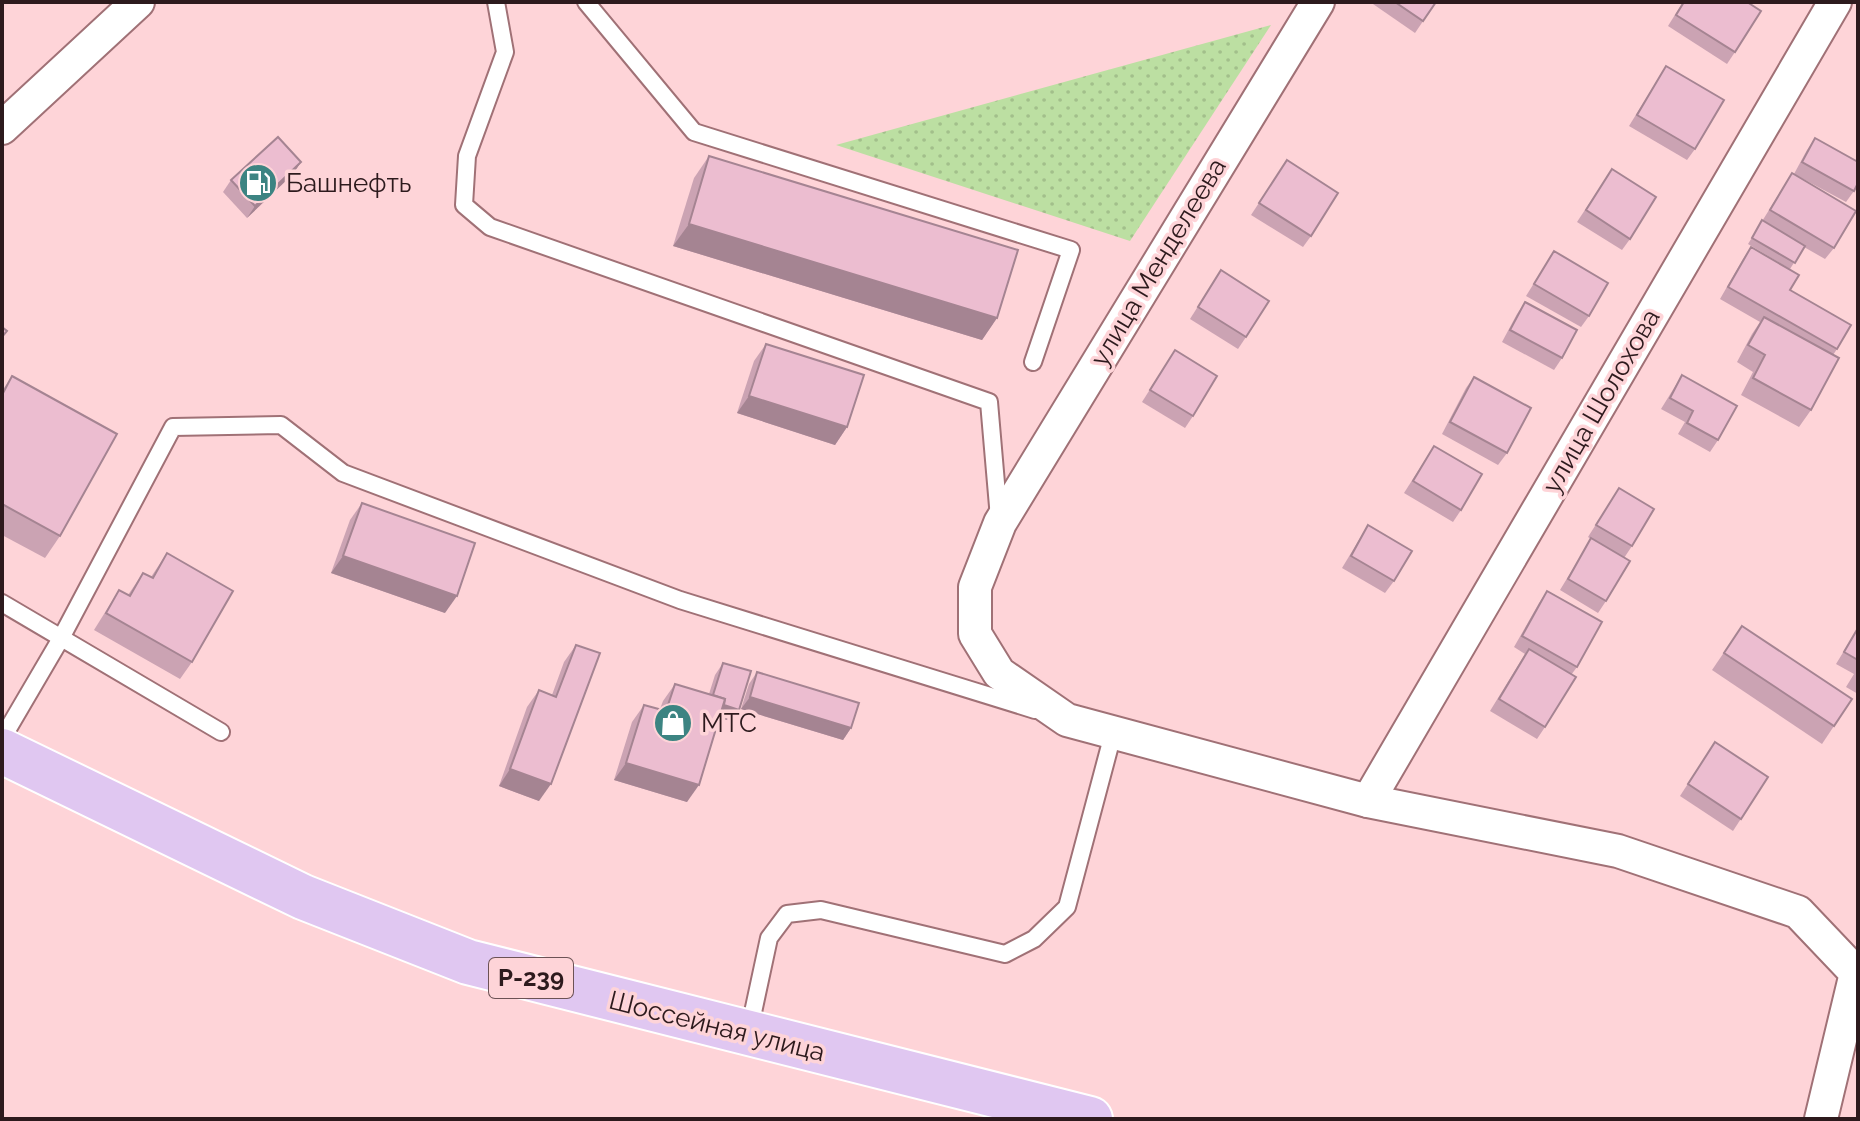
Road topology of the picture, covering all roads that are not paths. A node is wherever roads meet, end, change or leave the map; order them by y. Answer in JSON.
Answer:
{"nodes":[{"id":1,"x":138,"y":2,"type":"edge"},
{"id":2,"x":496,"y":2,"type":"edge"},
{"id":3,"x":586,"y":2,"type":"edge"},
{"id":4,"x":1318,"y":2,"type":"edge"},
{"id":5,"x":1835,"y":2,"type":"edge"},
{"id":6,"x":10,"y":121,"type":"edge"},
{"id":7,"x":1033,"y":362,"type":"dead end"},
{"id":8,"x":1000,"y":523,"type":"junction"},
{"id":9,"x":2,"y":603,"type":"edge"},
{"id":10,"x":60,"y":640,"type":"junction"},
{"id":11,"x":1067,"y":720,"type":"junction"},
{"id":12,"x":221,"y":732,"type":"dead end"},
{"id":13,"x":1113,"y":734,"type":"junction"},
{"id":14,"x":2,"y":739,"type":"edge"},
{"id":15,"x":2,"y":751,"type":"edge"},
{"id":16,"x":1368,"y":801,"type":"junction"},
{"id":17,"x":1857,"y":968,"type":"edge"},
{"id":18,"x":748,"y":1035,"type":"junction"},
{"id":19,"x":1090,"y":1119,"type":"edge"},
{"id":20,"x":1821,"y":1119,"type":"edge"}],
"edges":[{"from":1,"to":6,"type":"street"},
{"from":2,"to":8,"type":"lane"},
{"from":3,"to":7,"type":"lane"},
{"from":4,"to":8,"type":"street","name":"улица Менделеева"},
{"from":5,"to":16,"type":"street","name":"улица Шолохова"},
{"from":8,"to":11,"type":"street","name":"улица Менделеева"},
{"from":9,"to":10,"type":"lane"},
{"from":10,"to":11,"type":"lane"},
{"from":10,"to":12,"type":"lane"},
{"from":10,"to":14,"type":"lane"},
{"from":11,"to":13,"type":"street","name":"улица Менделеева"},
{"from":13,"to":16,"type":"street","name":"улица Менделеева"},
{"from":13,"to":18,"type":"lane"},
{"from":15,"to":18,"type":"highway","name":"Шоссейная улица","number":"Р-239"},
{"from":16,"to":17,"type":"street","name":"улица Менделеева"},
{"from":17,"to":20,"type":"street"},
{"from":18,"to":19,"type":"highway","name":"Шоссейная улица","number":"Р-239"}]}
